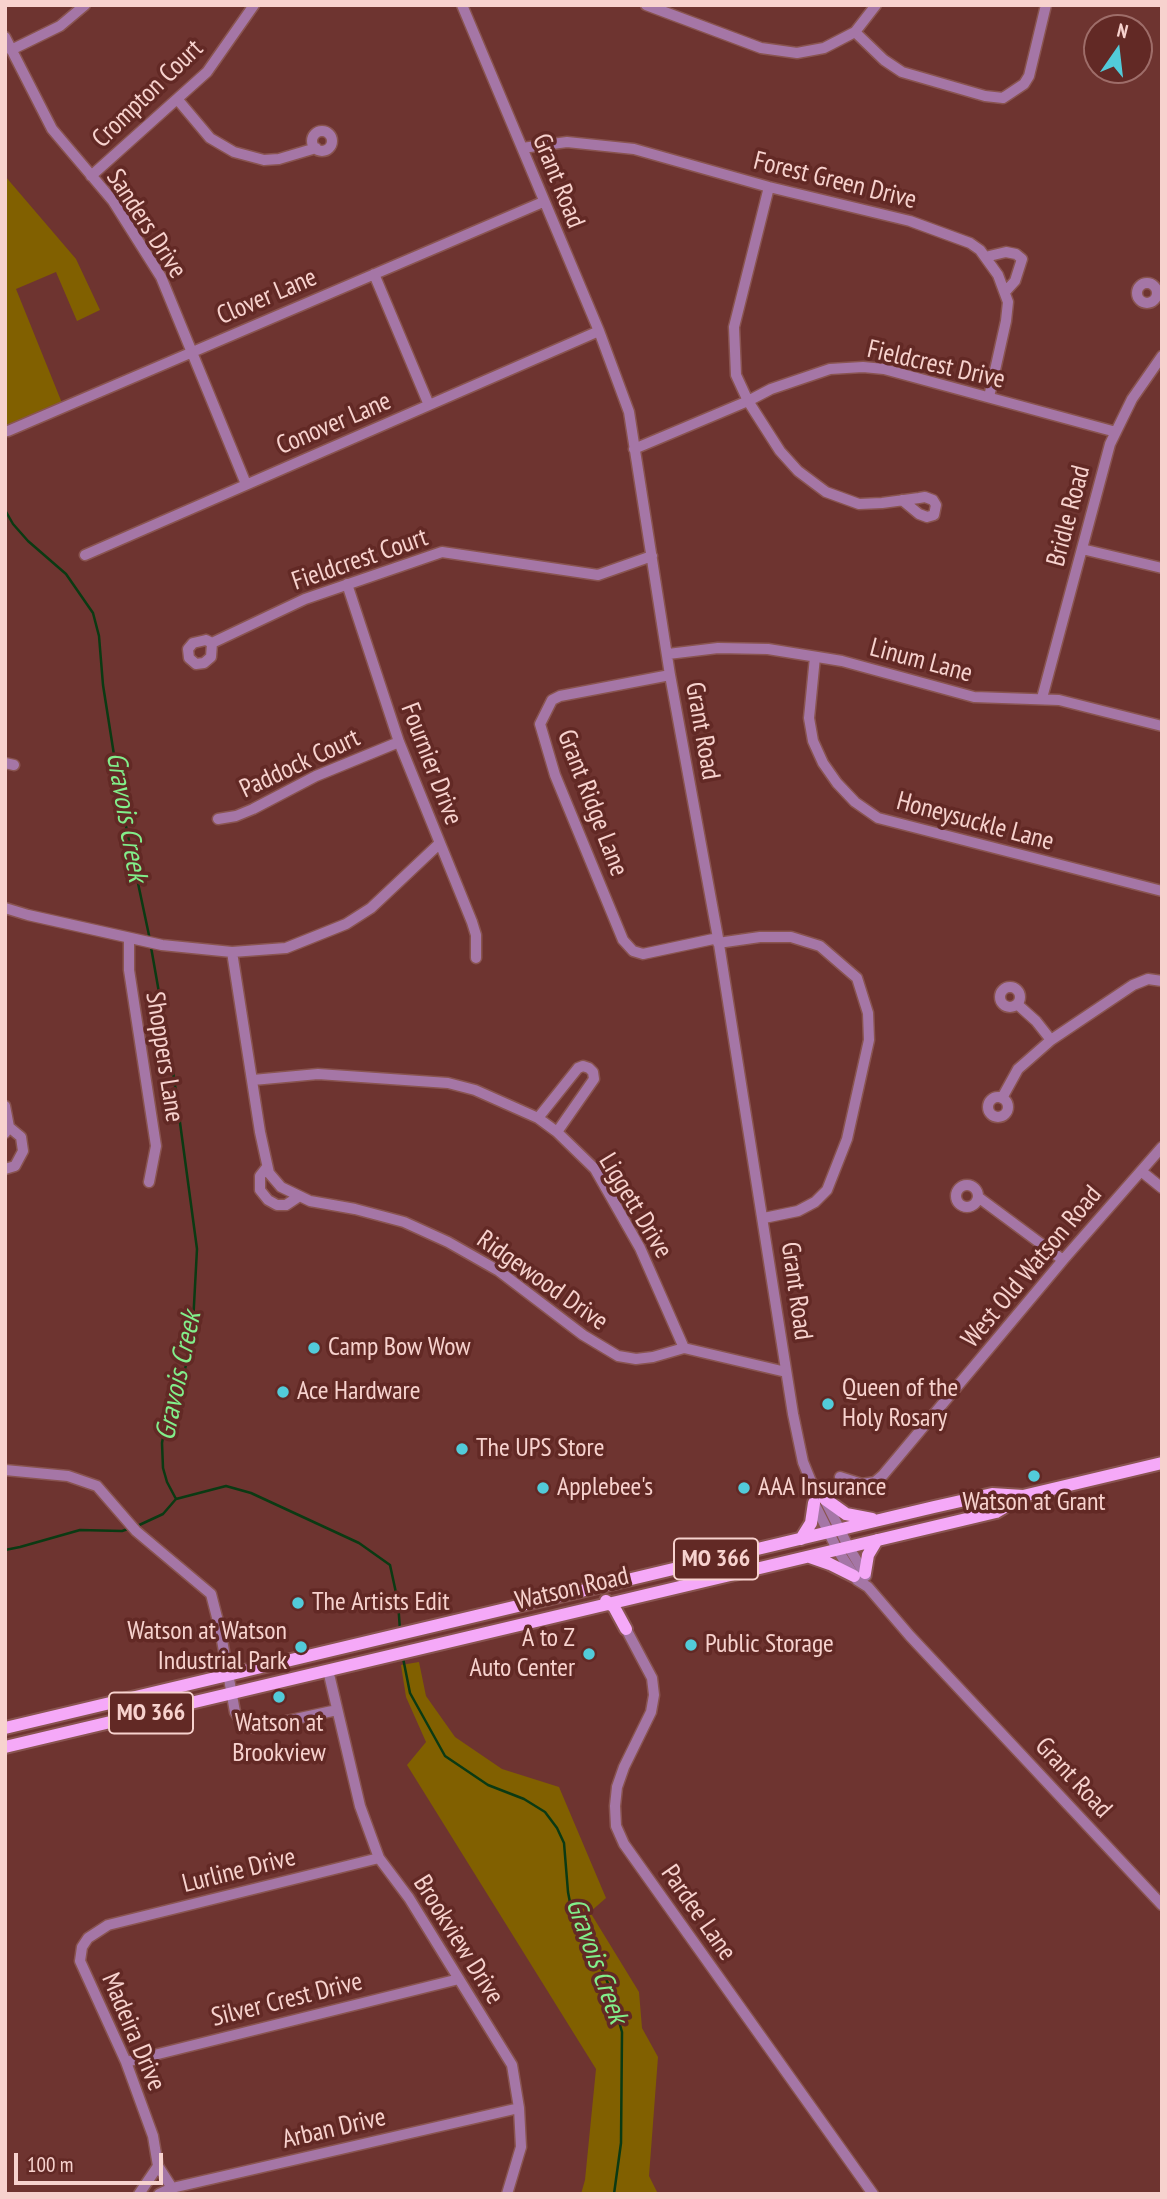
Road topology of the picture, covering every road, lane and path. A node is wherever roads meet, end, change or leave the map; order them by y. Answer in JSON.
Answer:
{"nodes":[{"id":1,"x":85,"y":5,"type":"edge"},
{"id":2,"x":254,"y":5,"type":"edge"},
{"id":3,"x":462,"y":5,"type":"edge"},
{"id":4,"x":646,"y":5,"type":"edge"},
{"id":5,"x":876,"y":5,"type":"edge"},
{"id":6,"x":1046,"y":5,"type":"edge"},
{"id":7,"x":855,"y":32,"type":"junction"},
{"id":8,"x":5,"y":37,"type":"edge"},
{"id":9,"x":11,"y":50,"type":"junction"},
{"id":10,"x":177,"y":100,"type":"junction"},
{"id":11,"x":316,"y":148,"type":"dead end"},
{"id":12,"x":522,"y":148,"type":"junction"},
{"id":13,"x":91,"y":176,"type":"junction"},
{"id":14,"x":769,"y":187,"type":"junction"},
{"id":15,"x":543,"y":202,"type":"junction"},
{"id":16,"x":985,"y":257,"type":"junction"},
{"id":17,"x":374,"y":274,"type":"junction"},
{"id":18,"x":1005,"y":292,"type":"junction"},
{"id":19,"x":599,"y":331,"type":"junction"},
{"id":20,"x":191,"y":352,"type":"junction"},
{"id":21,"x":1162,"y":356,"type":"edge"},
{"id":22,"x":989,"y":397,"type":"junction"},
{"id":23,"x":748,"y":401,"type":"junction"},
{"id":24,"x":429,"y":405,"type":"junction"},
{"id":25,"x":8,"y":431,"type":"dead end"},
{"id":26,"x":1116,"y":432,"type":"junction"},
{"id":27,"x":634,"y":449,"type":"junction"},
{"id":28,"x":246,"y":484,"type":"junction"},
{"id":29,"x":902,"y":500,"type":"dead end"},
{"id":30,"x":1082,"y":549,"type":"junction"},
{"id":31,"x":85,"y":555,"type":"dead end"},
{"id":32,"x":652,"y":556,"type":"junction"},
{"id":33,"x":1162,"y":568,"type":"edge"},
{"id":34,"x":347,"y":584,"type":"junction"},
{"id":35,"x":212,"y":643,"type":"dead end"},
{"id":36,"x":668,"y":654,"type":"junction"},
{"id":37,"x":815,"y":657,"type":"junction"},
{"id":38,"x":670,"y":675,"type":"junction"},
{"id":39,"x":1042,"y":698,"type":"junction"},
{"id":40,"x":1162,"y":726,"type":"edge"},
{"id":41,"x":399,"y":742,"type":"junction"},
{"id":42,"x":218,"y":819,"type":"dead end"},
{"id":43,"x":440,"y":843,"type":"junction"},
{"id":44,"x":1162,"y":891,"type":"edge"},
{"id":45,"x":5,"y":908,"type":"edge"},
{"id":46,"x":129,"y":939,"type":"junction"},
{"id":47,"x":718,"y":940,"type":"junction"},
{"id":48,"x":232,"y":953,"type":"junction"},
{"id":49,"x":476,"y":958,"type":"dead end"},
{"id":50,"x":1162,"y":981,"type":"edge"},
{"id":51,"x":1017,"y":1004,"type":"dead end"},
{"id":52,"x":1052,"y":1040,"type":"junction"},
{"id":53,"x":253,"y":1080,"type":"junction"},
{"id":54,"x":1002,"y":1098,"type":"dead end"},
{"id":55,"x":5,"y":1106,"type":"edge"},
{"id":56,"x":538,"y":1118,"type":"junction"},
{"id":57,"x":7,"y":1130,"type":"edge"},
{"id":58,"x":557,"y":1132,"type":"junction"},
{"id":59,"x":1162,"y":1147,"type":"edge"},
{"id":60,"x":267,"y":1167,"type":"junction"},
{"id":61,"x":5,"y":1169,"type":"edge"},
{"id":62,"x":1141,"y":1171,"type":"junction"},
{"id":63,"x":149,"y":1182,"type":"dead end"},
{"id":64,"x":1162,"y":1188,"type":"edge"},
{"id":65,"x":298,"y":1197,"type":"junction"},
{"id":66,"x":978,"y":1197,"type":"dead end"},
{"id":67,"x":764,"y":1218,"type":"junction"},
{"id":68,"x":1063,"y":1260,"type":"junction"},
{"id":69,"x":684,"y":1348,"type":"junction"},
{"id":70,"x":786,"y":1372,"type":"junction"},
{"id":71,"x":1162,"y":1463,"type":"edge"},
{"id":72,"x":5,"y":1469,"type":"edge"},
{"id":73,"x":840,"y":1477,"type":"dead end"},
{"id":74,"x":1023,"y":1496,"type":"junction"},
{"id":75,"x":819,"y":1501,"type":"junction"},
{"id":76,"x":879,"y":1520,"type":"junction"},
{"id":77,"x":834,"y":1531,"type":"junction"},
{"id":78,"x":801,"y":1539,"type":"junction"},
{"id":79,"x":877,"y":1540,"type":"junction"},
{"id":80,"x":842,"y":1548,"type":"junction"},
{"id":81,"x":806,"y":1556,"type":"junction"},
{"id":82,"x":860,"y":1575,"type":"junction"},
{"id":83,"x":631,"y":1598,"type":"junction"},
{"id":84,"x":599,"y":1600,"type":"junction"},
{"id":85,"x":626,"y":1629,"type":"junction"},
{"id":86,"x":328,"y":1670,"type":"junction"},
{"id":87,"x":229,"y":1675,"type":"junction"},
{"id":88,"x":232,"y":1693,"type":"junction"},
{"id":89,"x":337,"y":1710,"type":"junction"},
{"id":90,"x":5,"y":1728,"type":"edge"},
{"id":91,"x":5,"y":1747,"type":"edge"},
{"id":92,"x":379,"y":1858,"type":"junction"},
{"id":93,"x":1162,"y":1905,"type":"edge"},
{"id":94,"x":108,"y":1925,"type":"joint"},
{"id":95,"x":459,"y":1979,"type":"junction"},
{"id":96,"x":126,"y":2063,"type":"junction"},
{"id":97,"x":519,"y":2108,"type":"junction"},
{"id":98,"x":158,"y":2166,"type":"junction"},
{"id":99,"x":172,"y":2188,"type":"junction"},
{"id":100,"x":139,"y":2194,"type":"edge"},
{"id":101,"x":159,"y":2194,"type":"edge"},
{"id":102,"x":507,"y":2194,"type":"edge"},
{"id":103,"x":873,"y":2194,"type":"edge"}],
"edges":[{"from":1,"to":9,"type":"street"},
{"from":2,"to":10,"type":"street","name":"Crompton Court"},
{"from":3,"to":12,"type":"street","name":"Grant Road"},
{"from":4,"to":7,"type":"street"},
{"from":5,"to":7,"type":"street"},
{"from":6,"to":7,"type":"street"},
{"from":8,"to":9,"type":"street","name":"Sanders Drive"},
{"from":9,"to":13,"type":"street","name":"Sanders Drive"},
{"from":10,"to":11,"type":"street"},
{"from":10,"to":13,"type":"street","name":"Crompton Court"},
{"from":12,"to":14,"type":"street","name":"Forest Green Drive"},
{"from":12,"to":15,"type":"street","name":"Grant Road"},
{"from":13,"to":20,"type":"street","name":"Sanders Drive"},
{"from":14,"to":16,"type":"street","name":"Forest Green Drive"},
{"from":14,"to":23,"type":"street"},
{"from":15,"to":17,"type":"street","name":"Clover Lane"},
{"from":15,"to":19,"type":"street","name":"Grant Road"},
{"from":16,"to":18,"type":"street","name":"Forest Green Drive"},
{"from":16,"to":18,"type":"street"},
{"from":17,"to":20,"type":"street","name":"Clover Lane"},
{"from":17,"to":24,"type":"street"},
{"from":18,"to":22,"type":"street","name":"Forest Green Drive"},
{"from":19,"to":24,"type":"street","name":"Conover Lane"},
{"from":19,"to":27,"type":"street","name":"Grant Road"},
{"from":20,"to":25,"type":"street","name":"Clover Lane"},
{"from":20,"to":28,"type":"street","name":"Sanders Drive"},
{"from":21,"to":26,"type":"street","name":"Bridle Road"},
{"from":22,"to":23,"type":"street","name":"Fieldcrest Drive"},
{"from":22,"to":26,"type":"street","name":"Fieldcrest Drive"},
{"from":23,"to":27,"type":"street","name":"Fieldcrest Drive"},
{"from":23,"to":29,"type":"street"},
{"from":24,"to":28,"type":"street","name":"Conover Lane"},
{"from":26,"to":30,"type":"street","name":"Bridle Road"},
{"from":27,"to":32,"type":"street","name":"Grant Road"},
{"from":28,"to":31,"type":"street","name":"Conover Lane"},
{"from":30,"to":33,"type":"street"},
{"from":30,"to":39,"type":"street","name":"Bridle Road"},
{"from":32,"to":34,"type":"street","name":"Fieldcrest Court"},
{"from":32,"to":36,"type":"street","name":"Grant Road"},
{"from":34,"to":35,"type":"street","name":"Fieldcrest Court"},
{"from":34,"to":41,"type":"street","name":"Fournier Drive"},
{"from":36,"to":37,"type":"street","name":"Linum Lane"},
{"from":36,"to":38,"type":"street","name":"Grant Road"},
{"from":37,"to":39,"type":"street","name":"Linum Lane"},
{"from":37,"to":44,"type":"street","name":"Honeysuckle Lane"},
{"from":38,"to":47,"type":"street","name":"Grant Road"},
{"from":38,"to":47,"type":"street","name":"Grant Ridge Lane"},
{"from":39,"to":40,"type":"street","name":"Linum Lane"},
{"from":41,"to":42,"type":"street","name":"Paddock Court"},
{"from":41,"to":43,"type":"street","name":"Fournier Drive"},
{"from":43,"to":48,"type":"street"},
{"from":43,"to":49,"type":"street","name":"Fournier Drive"},
{"from":45,"to":46,"type":"street"},
{"from":46,"to":48,"type":"street"},
{"from":46,"to":63,"type":"street","name":"Shoppers Lane"},
{"from":47,"to":67,"type":"street","name":"Grant Road"},
{"from":47,"to":67,"type":"street"},
{"from":48,"to":53,"type":"street","name":"Ridgewood Drive"},
{"from":50,"to":52,"type":"street"},
{"from":51,"to":52,"type":"street"},
{"from":52,"to":54,"type":"street"},
{"from":53,"to":56,"type":"street","name":"Liggett Drive"},
{"from":53,"to":60,"type":"street","name":"Ridgewood Drive"},
{"from":55,"to":57,"type":"street"},
{"from":56,"to":58,"type":"street","name":"Liggett Drive"},
{"from":56,"to":58,"type":"street"},
{"from":57,"to":61,"type":"street"},
{"from":58,"to":69,"type":"street","name":"Liggett Drive"},
{"from":59,"to":62,"type":"street","name":"West Old Watson Road"},
{"from":60,"to":65,"type":"street","name":"Ridgewood Drive"},
{"from":60,"to":65,"type":"street","name":"Ridgewood Drive"},
{"from":62,"to":64,"type":"street"},
{"from":62,"to":68,"type":"street","name":"West Old Watson Road"},
{"from":65,"to":69,"type":"street","name":"Ridgewood Drive"},
{"from":66,"to":68,"type":"street"},
{"from":67,"to":70,"type":"street","name":"Grant Road"},
{"from":68,"to":73,"type":"street","name":"West Old Watson Road"},
{"from":69,"to":70,"type":"street"},
{"from":70,"to":75,"type":"street","name":"Grant Road"},
{"from":71,"to":74,"type":"main road","name":"Watson Road","number":"MO 366"},
{"from":72,"to":87,"type":"street"},
{"from":74,"to":76,"type":"main road","name":"Watson Road","number":"MO 366"},
{"from":74,"to":79,"type":"main road","name":"Watson Road","number":"MO 366"},
{"from":75,"to":76,"type":"main road"},
{"from":75,"to":77,"type":"street","name":"Grant Road"},
{"from":75,"to":78,"type":"main road"},
{"from":76,"to":77,"type":"main road","name":"Watson Road","number":"MO 366"},
{"from":77,"to":78,"type":"main road","name":"Watson Road","number":"MO 366"},
{"from":77,"to":80,"type":"street","name":"Grant Road"},
{"from":78,"to":84,"type":"main road","name":"Watson Road","number":"MO 366"},
{"from":79,"to":80,"type":"main road","name":"Watson Road","number":"MO 366"},
{"from":79,"to":82,"type":"main road"},
{"from":80,"to":81,"type":"main road","name":"Watson Road","number":"MO 366"},
{"from":80,"to":82,"type":"street","name":"Grant Road"},
{"from":81,"to":82,"type":"main road"},
{"from":81,"to":83,"type":"main road","name":"Watson Road","number":"MO 366"},
{"from":82,"to":93,"type":"street","name":"Grant Road"},
{"from":83,"to":84,"type":"main road","name":"Watson Road","number":"MO 366"},
{"from":83,"to":84,"type":"main road"},
{"from":83,"to":85,"type":"main road"},
{"from":84,"to":85,"type":"main road"},
{"from":84,"to":86,"type":"main road","name":"Watson Road","number":"MO 366"},
{"from":84,"to":87,"type":"main road","name":"Watson Road","number":"MO 366"},
{"from":85,"to":103,"type":"street","name":"Pardee Lane"},
{"from":86,"to":88,"type":"main road","name":"Watson Road","number":"MO 366"},
{"from":86,"to":89,"type":"street","name":"Brookview Drive"},
{"from":87,"to":88,"type":"street"},
{"from":87,"to":90,"type":"main road","name":"Watson Road","number":"MO 366"},
{"from":88,"to":89,"type":"street"},
{"from":88,"to":91,"type":"main road","name":"Watson Road","number":"MO 366"},
{"from":89,"to":92,"type":"street","name":"Brookview Drive"},
{"from":92,"to":94,"type":"street","name":"Lurline Drive"},
{"from":92,"to":95,"type":"street","name":"Brookview Drive"},
{"from":94,"to":96,"type":"street","name":"Madeira Drive"},
{"from":95,"to":96,"type":"street","name":"Silver Crest Drive"},
{"from":95,"to":97,"type":"street","name":"Brookview Drive"},
{"from":96,"to":98,"type":"street","name":"Madeira Drive"},
{"from":97,"to":99,"type":"street","name":"Arban Drive"},
{"from":97,"to":102,"type":"street","name":"Brookview Drive"},
{"from":98,"to":99,"type":"street","name":"Madeira Drive"},
{"from":98,"to":100,"type":"street"},
{"from":99,"to":101,"type":"street","name":"Arban Drive"}]}
